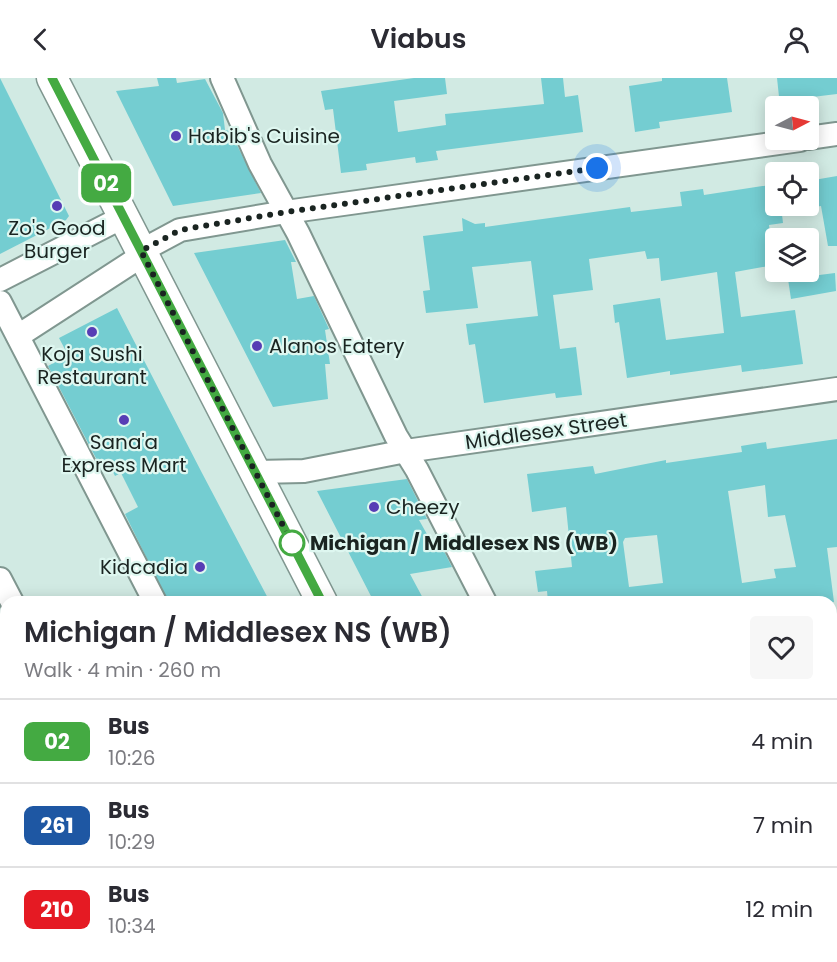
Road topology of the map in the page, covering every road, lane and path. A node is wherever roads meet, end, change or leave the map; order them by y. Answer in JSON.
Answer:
{"nodes":[{"id":1,"x":52,"y":78,"type":"edge"},
{"id":2,"x":222,"y":78,"type":"edge"},
{"id":3,"x":837,"y":134,"type":"edge"},
{"id":4,"x":819,"y":136,"type":"edge"},
{"id":5,"x":765,"y":145,"type":"edge"},
{"id":6,"x":286,"y":212,"type":"junction"},
{"id":7,"x":123,"y":217,"type":"junction"},
{"id":8,"x":142,"y":253,"type":"junction"},
{"id":9,"x":0,"y":280,"type":"edge"},
{"id":10,"x":0,"y":302,"type":"edge"},
{"id":11,"x":18,"y":336,"type":"junction"},
{"id":12,"x":837,"y":389,"type":"edge"},
{"id":13,"x":406,"y":451,"type":"junction"},
{"id":14,"x":256,"y":472,"type":"junction"},
{"id":15,"x":0,"y":579,"type":"edge"},
{"id":16,"x":9,"y":596,"type":"edge"},
{"id":17,"x":152,"y":596,"type":"edge"},
{"id":18,"x":319,"y":596,"type":"edge"},
{"id":19,"x":482,"y":596,"type":"edge"}],
"edges":[{"from":1,"to":7,"type":"main road"},
{"from":2,"to":6,"type":"street"},
{"from":3,"to":4,"type":"street"},
{"from":5,"to":6,"type":"street"},
{"from":6,"to":8,"type":"street"},
{"from":6,"to":13,"type":"street"},
{"from":7,"to":8,"type":"main road"},
{"from":7,"to":9,"type":"street"},
{"from":8,"to":11,"type":"street"},
{"from":8,"to":14,"type":"main road"},
{"from":10,"to":11,"type":"street"},
{"from":11,"to":17,"type":"street"},
{"from":12,"to":13,"type":"street","name":"Middlesex Street"},
{"from":13,"to":14,"type":"street","name":"Middlesex Street"},
{"from":13,"to":19,"type":"street"},
{"from":14,"to":18,"type":"main road"},
{"from":15,"to":16,"type":"street"}]}
